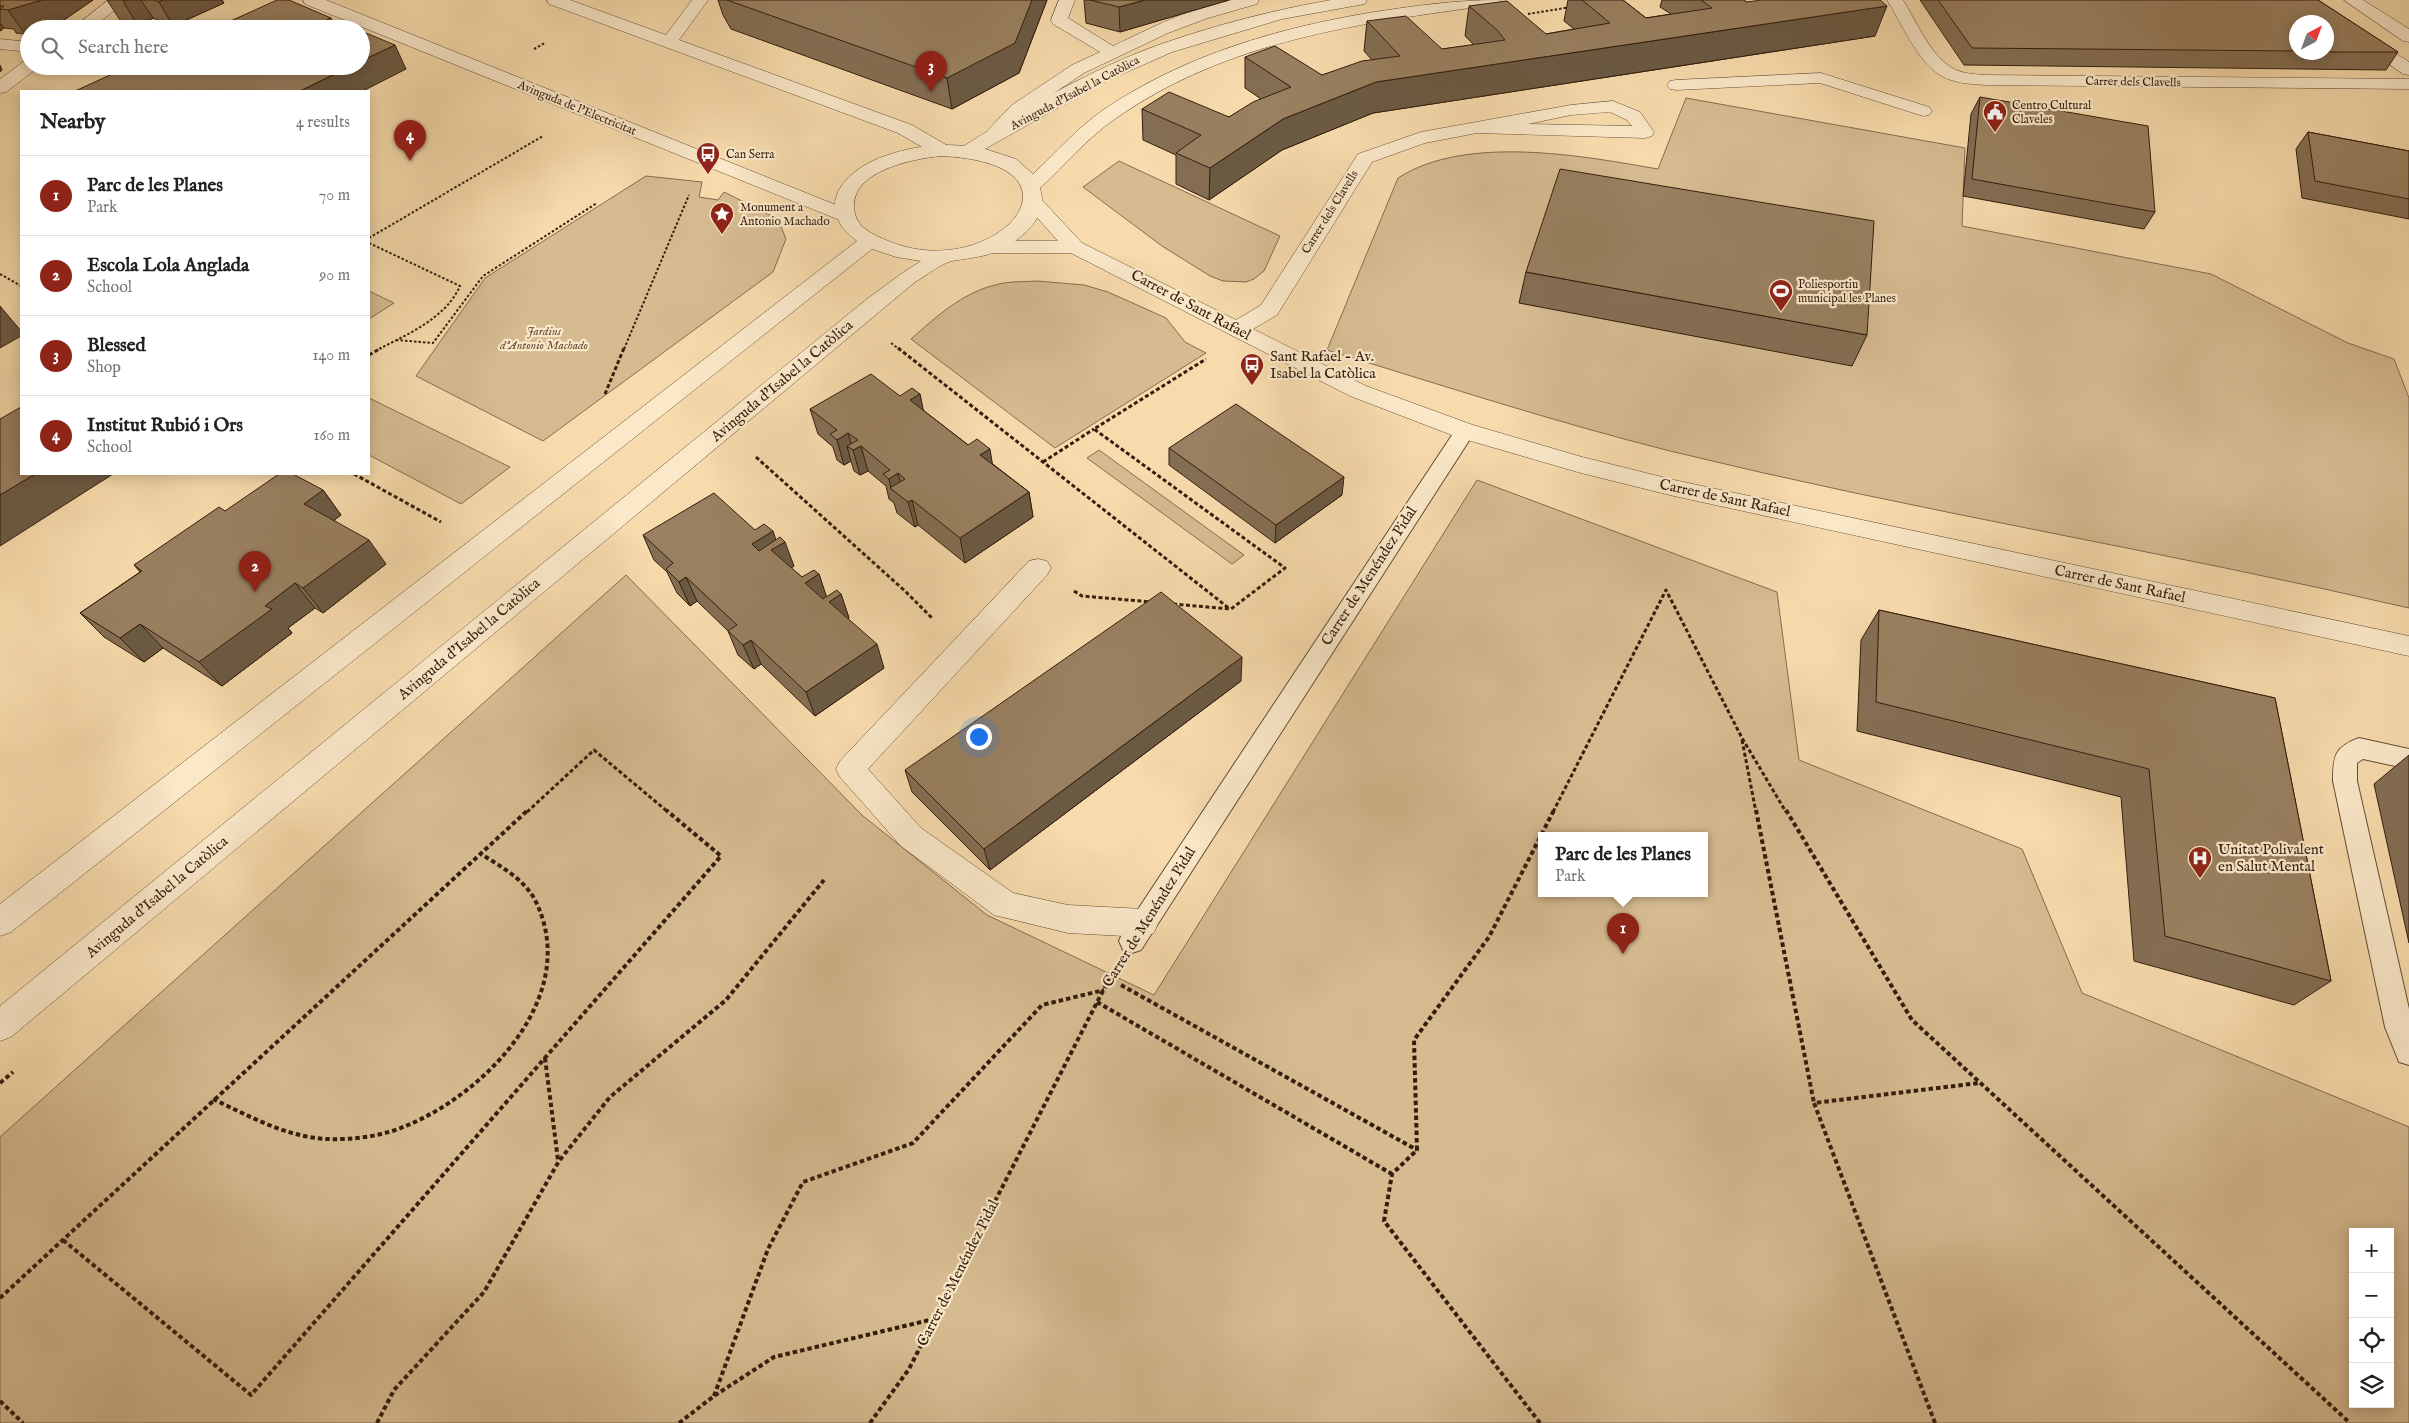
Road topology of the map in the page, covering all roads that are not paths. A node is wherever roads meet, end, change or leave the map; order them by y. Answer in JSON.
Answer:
{"nodes":[{"id":1,"x":120,"y":0,"type":"edge"},
{"id":2,"x":311,"y":0,"type":"edge"},
{"id":3,"x":555,"y":0,"type":"edge"},
{"id":4,"x":700,"y":0,"type":"edge"},
{"id":5,"x":1067,"y":0,"type":"edge"},
{"id":6,"x":1251,"y":0,"type":"edge"},
{"id":7,"x":1359,"y":0,"type":"edge"},
{"id":8,"x":1492,"y":0,"type":"edge"},
{"id":9,"x":1895,"y":0,"type":"edge"},
{"id":10,"x":2307,"y":0,"type":"edge"},
{"id":11,"x":2352,"y":0,"type":"edge"},
{"id":12,"x":92,"y":20,"type":"edge"},
{"id":13,"x":361,"y":20,"type":"edge"},
{"id":14,"x":370,"y":24,"type":"edge"},
{"id":15,"x":2409,"y":37,"type":"edge"},
{"id":16,"x":669,"y":42,"type":"junction"},
{"id":17,"x":0,"y":44,"type":"edge"},
{"id":18,"x":20,"y":46,"type":"edge"},
{"id":19,"x":1112,"y":52,"type":"junction"},
{"id":20,"x":2409,"y":70,"type":"edge"},
{"id":21,"x":20,"y":73,"type":"edge"},
{"id":22,"x":2409,"y":84,"type":"edge"},
{"id":23,"x":1676,"y":85,"type":"edge"},
{"id":24,"x":0,"y":88,"type":"edge"},
{"id":25,"x":1571,"y":110,"type":"junction"},
{"id":26,"x":1923,"y":111,"type":"dead end"},
{"id":27,"x":1479,"y":128,"type":"junction"},
{"id":28,"x":1577,"y":131,"type":"junction"},
{"id":29,"x":994,"y":134,"type":"junction"},
{"id":30,"x":941,"y":150,"type":"junction"},
{"id":31,"x":969,"y":151,"type":"junction"},
{"id":32,"x":1033,"y":194,"type":"junction"},
{"id":33,"x":844,"y":215,"type":"junction"},
{"id":34,"x":868,"y":242,"type":"junction"},
{"id":35,"x":1075,"y":246,"type":"junction"},
{"id":36,"x":987,"y":247,"type":"junction"},
{"id":37,"x":943,"y":257,"type":"junction"},
{"id":38,"x":1237,"y":329,"type":"junction"},
{"id":39,"x":1465,"y":431,"type":"junction"},
{"id":40,"x":1038,"y":568,"type":"road end"},
{"id":41,"x":2409,"y":646,"type":"edge"},
{"id":42,"x":2409,"y":759,"type":"edge"},
{"id":43,"x":0,"y":922,"type":"edge"},
{"id":44,"x":1138,"y":932,"type":"joint"},
{"id":45,"x":0,"y":1026,"type":"edge"},
{"id":46,"x":2409,"y":1052,"type":"edge"}],
"edges":[{"from":1,"to":12,"type":"street"},
{"from":2,"to":13,"type":"street","name":"Avinguda de l'Electricitat"},
{"from":3,"to":16,"type":"street"},
{"from":4,"to":16,"type":"street"},
{"from":5,"to":19,"type":"street"},
{"from":6,"to":19,"type":"street","name":"Avinguda d'Isabel la Catòlica"},
{"from":7,"to":29,"type":"street","name":"Avinguda d'Isabel la Catòlica"},
{"from":8,"to":32,"type":"street"},
{"from":9,"to":22,"type":"street","name":"Carrer dels Clavells"},
{"from":10,"to":20,"type":"street"},
{"from":11,"to":15,"type":"street"},
{"from":14,"to":33,"type":"street","name":"Avinguda de l'Electricitat"},
{"from":16,"to":30,"type":"street"},
{"from":17,"to":18,"type":"street"},
{"from":19,"to":29,"type":"street","name":"Avinguda d'Isabel la Catòlica"},
{"from":21,"to":24,"type":"street"},
{"from":23,"to":26,"type":"street"},
{"from":25,"to":27,"type":"street","name":"Carrer dels Clavells"},
{"from":25,"to":28,"type":"street"},
{"from":25,"to":28,"type":"street","name":"Carrer dels Clavells"},
{"from":27,"to":28,"type":"street","name":"Carrer dels Clavells"},
{"from":27,"to":38,"type":"street","name":"Carrer dels Clavells"},
{"from":29,"to":31,"type":"street","name":"Avinguda d'Isabel la Catòlica"},
{"from":30,"to":31,"type":"street"},
{"from":30,"to":33,"type":"street"},
{"from":31,"to":32,"type":"street"},
{"from":32,"to":35,"type":"street","name":"Carrer de Sant Rafael"},
{"from":32,"to":36,"type":"street"},
{"from":33,"to":34,"type":"street"},
{"from":34,"to":37,"type":"street"},
{"from":34,"to":43,"type":"street"},
{"from":35,"to":36,"type":"street","name":"Carrer de Sant Rafael"},
{"from":35,"to":38,"type":"street","name":"Carrer de Sant Rafael"},
{"from":36,"to":37,"type":"street"},
{"from":37,"to":45,"type":"street","name":"Avinguda d'Isabel la Catòlica"},
{"from":38,"to":39,"type":"street","name":"Carrer de Sant Rafael"},
{"from":39,"to":41,"type":"street","name":"Carrer de Sant Rafael"},
{"from":39,"to":44,"type":"lane","name":"Carrer de Menéndez Pidal"},
{"from":40,"to":44,"type":"street"},
{"from":42,"to":46,"type":"lane"}]}
